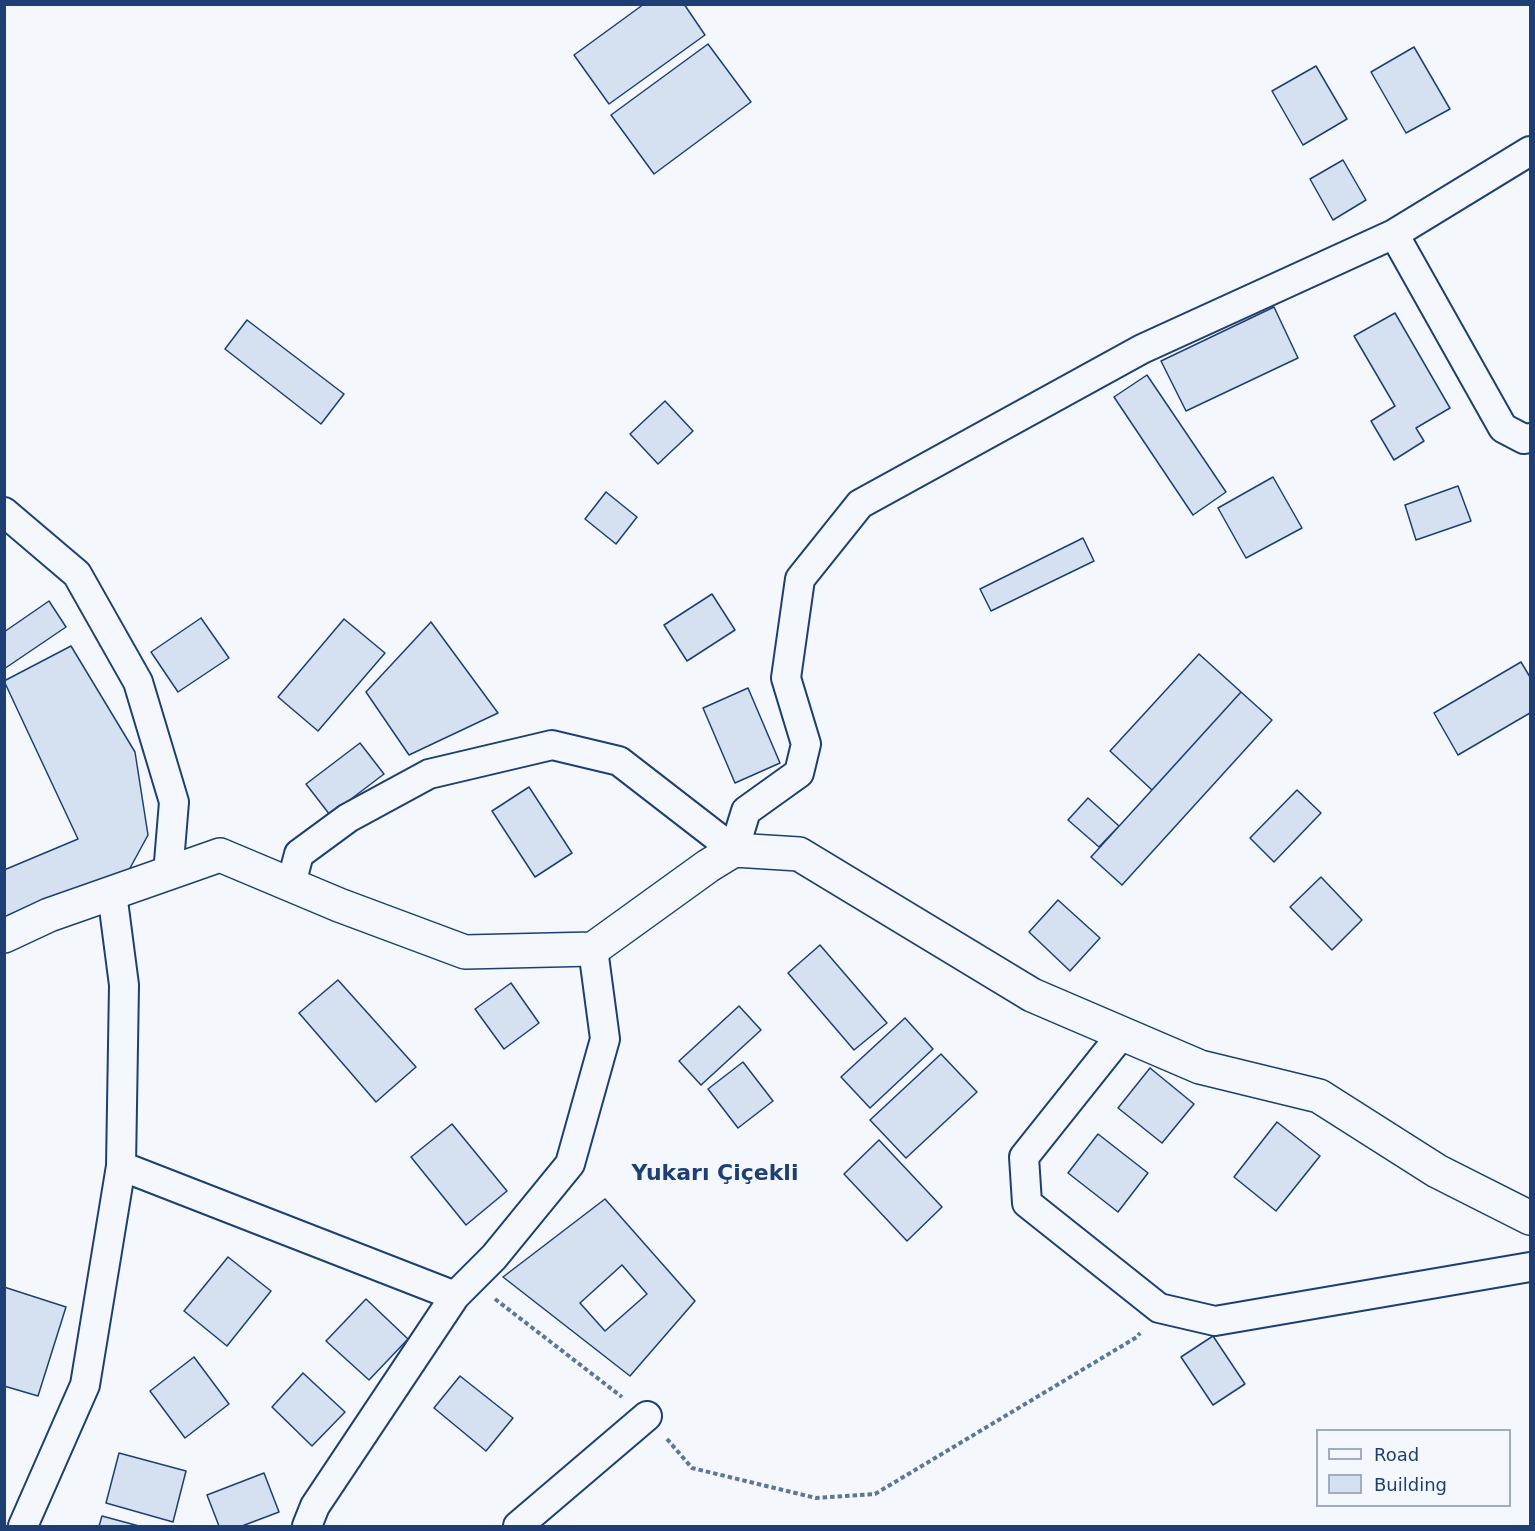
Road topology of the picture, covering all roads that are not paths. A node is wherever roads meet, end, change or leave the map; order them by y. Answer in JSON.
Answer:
{"nodes":[{"id":1,"x":1530,"y":151,"type":"edge"},
{"id":2,"x":1394,"y":234,"type":"junction"},
{"id":3,"x":1530,"y":438,"type":"edge"},
{"id":4,"x":4,"y":512,"type":"edge"},
{"id":5,"x":734,"y":850,"type":"junction"},
{"id":6,"x":168,"y":874,"type":"junction"},
{"id":7,"x":291,"y":884,"type":"junction"},
{"id":8,"x":112,"y":893,"type":"junction"},
{"id":9,"x":4,"y":936,"type":"edge"},
{"id":10,"x":593,"y":949,"type":"junction"},
{"id":11,"x":1122,"y":1034,"type":"junction"},
{"id":12,"x":121,"y":1166,"type":"junction"},
{"id":13,"x":1530,"y":1218,"type":"edge"},
{"id":14,"x":1530,"y":1267,"type":"edge"},
{"id":15,"x":463,"y":1288,"type":"junction"},
{"id":16,"x":647,"y":1416,"type":"road end"},
{"id":17,"x":23,"y":1527,"type":"edge"},
{"id":18,"x":307,"y":1527,"type":"edge"},
{"id":19,"x":518,"y":1527,"type":"edge"}],
"edges":[{"from":1,"to":2,"type":"street"},
{"from":2,"to":3,"type":"street"},
{"from":2,"to":5,"type":"street"},
{"from":4,"to":6,"type":"street"},
{"from":5,"to":7,"type":"street"},
{"from":5,"to":10,"type":"street"},
{"from":5,"to":11,"type":"street"},
{"from":6,"to":7,"type":"street"},
{"from":6,"to":8,"type":"street"},
{"from":7,"to":10,"type":"street"},
{"from":8,"to":9,"type":"street"},
{"from":8,"to":12,"type":"street"},
{"from":10,"to":15,"type":"street"},
{"from":11,"to":13,"type":"street"},
{"from":11,"to":14,"type":"street"},
{"from":12,"to":15,"type":"street"},
{"from":12,"to":17,"type":"street"},
{"from":15,"to":18,"type":"street"},
{"from":16,"to":19,"type":"street"}]}
